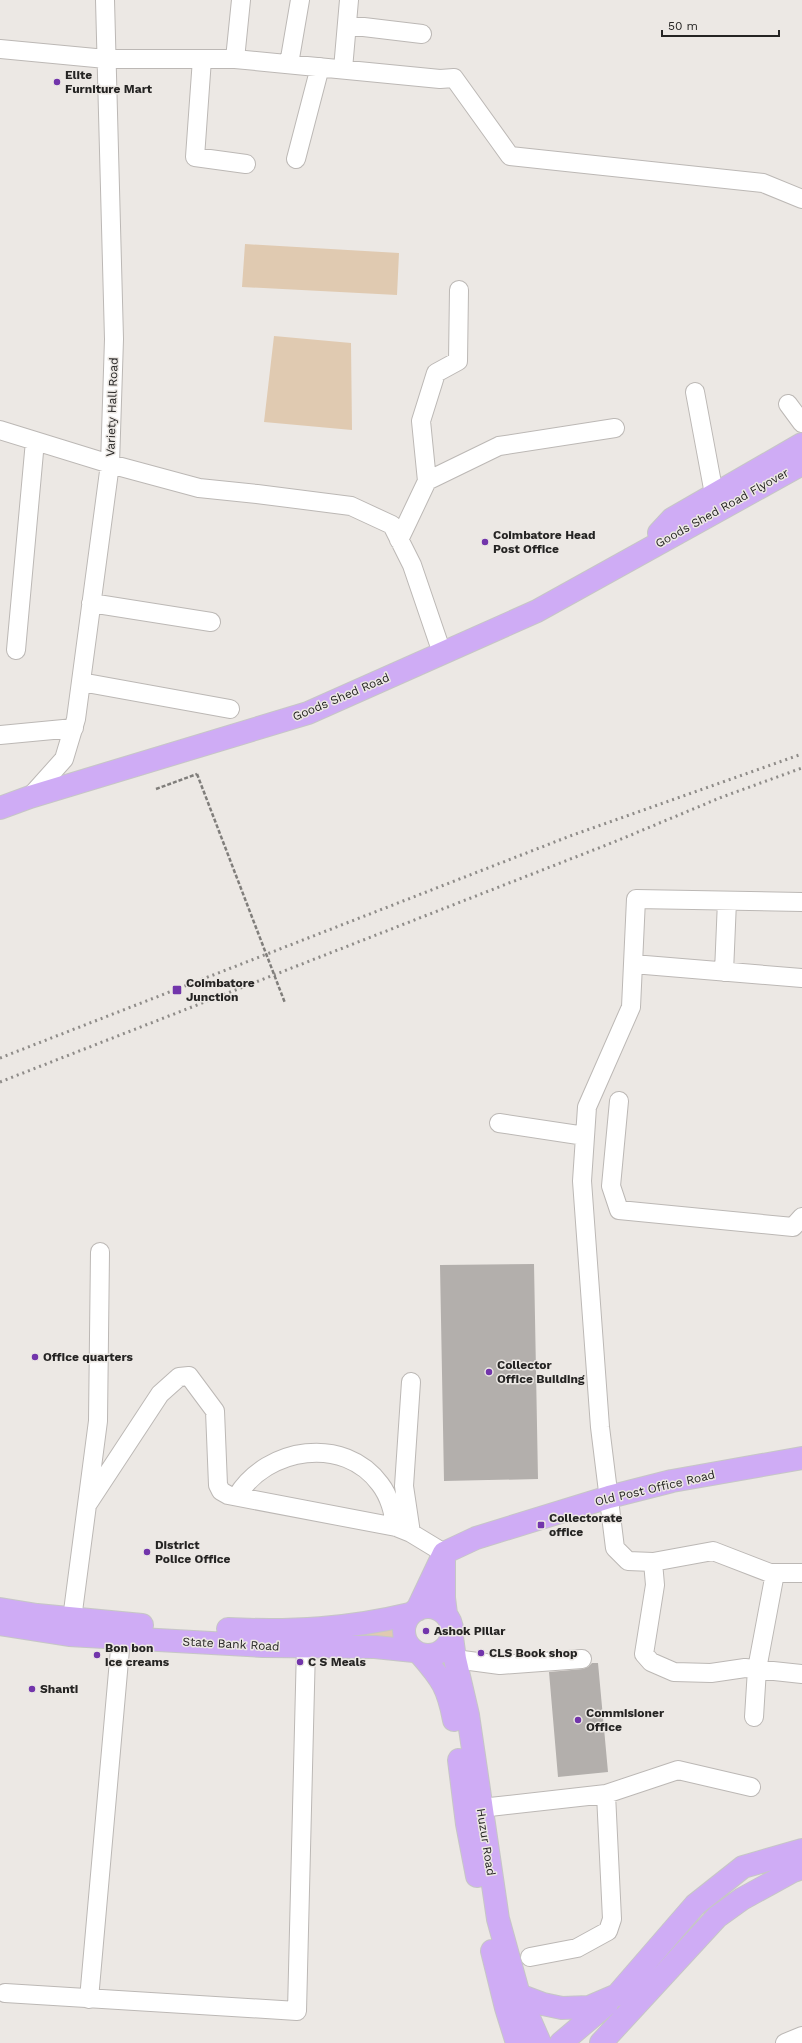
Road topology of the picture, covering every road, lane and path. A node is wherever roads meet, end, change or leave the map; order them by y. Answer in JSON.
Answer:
{"nodes":[{"id":1,"x":105,"y":0,"type":"edge"},
{"id":2,"x":241,"y":0,"type":"edge"},
{"id":3,"x":300,"y":0,"type":"edge"},
{"id":4,"x":349,"y":0,"type":"edge"},
{"id":5,"x":347,"y":25,"type":"junction"},
{"id":6,"x":422,"y":34,"type":"dead end"},
{"id":7,"x":0,"y":49,"type":"edge"},
{"id":8,"x":106,"y":59,"type":"junction"},
{"id":9,"x":202,"y":59,"type":"junction"},
{"id":10,"x":235,"y":59,"type":"junction"},
{"id":11,"x":288,"y":64,"type":"junction"},
{"id":12,"x":320,"y":67,"type":"junction"},
{"id":13,"x":343,"y":70,"type":"junction"},
{"id":14,"x":296,"y":160,"type":"dead end"},
{"id":15,"x":246,"y":164,"type":"dead end"},
{"id":16,"x":802,"y":199,"type":"edge"},
{"id":17,"x":459,"y":290,"type":"dead end"},
{"id":18,"x":695,"y":392,"type":"dead end"},
{"id":19,"x":788,"y":404,"type":"dead end"},
{"id":20,"x":802,"y":423,"type":"edge"},
{"id":21,"x":615,"y":428,"type":"dead end"},
{"id":22,"x":0,"y":430,"type":"edge"},
{"id":23,"x":35,"y":441,"type":"junction"},
{"id":24,"x":802,"y":444,"type":"edge"},
{"id":25,"x":110,"y":464,"type":"junction"},
{"id":26,"x":802,"y":464,"type":"edge"},
{"id":27,"x":802,"y":479,"type":"edge"},
{"id":28,"x":427,"y":481,"type":"junction"},
{"id":29,"x":714,"y":494,"type":"junction"},
{"id":30,"x":399,"y":540,"type":"junction"},
{"id":31,"x":643,"y":552,"type":"junction"},
{"id":32,"x":92,"y":603,"type":"junction"},
{"id":33,"x":211,"y":622,"type":"dead end"},
{"id":34,"x":16,"y":650,"type":"dead end"},
{"id":35,"x":442,"y":653,"type":"junction"},
{"id":36,"x":81,"y":682,"type":"junction"},
{"id":37,"x":230,"y":709,"type":"dead end"},
{"id":38,"x":74,"y":728,"type":"junction"},
{"id":39,"x":0,"y":735,"type":"edge"},
{"id":40,"x":156,"y":789,"type":"dead end"},
{"id":41,"x":30,"y":797,"type":"junction"},
{"id":42,"x":0,"y":808,"type":"edge"},
{"id":43,"x":727,"y":901,"type":"junction"},
{"id":44,"x":802,"y":902,"type":"edge"},
{"id":45,"x":633,"y":964,"type":"junction"},
{"id":46,"x":724,"y":972,"type":"junction"},
{"id":47,"x":802,"y":978,"type":"edge"},
{"id":48,"x":285,"y":1003,"type":"dead end"},
{"id":49,"x":619,"y":1100,"type":"dead end"},
{"id":50,"x":499,"y":1123,"type":"dead end"},
{"id":51,"x":585,"y":1136,"type":"junction"},
{"id":52,"x":802,"y":1217,"type":"edge"},
{"id":53,"x":100,"y":1252,"type":"dead end"},
{"id":54,"x":411,"y":1382,"type":"dead end"},
{"id":55,"x":802,"y":1458,"type":"edge"},
{"id":56,"x":237,"y":1496,"type":"junction"},
{"id":57,"x":609,"y":1498,"type":"junction"},
{"id":58,"x":86,"y":1505,"type":"junction"},
{"id":59,"x":404,"y":1530,"type":"junction"},
{"id":60,"x":444,"y":1553,"type":"junction"},
{"id":61,"x":653,"y":1562,"type":"junction"},
{"id":62,"x":775,"y":1573,"type":"junction"},
{"id":63,"x":802,"y":1573,"type":"edge"},
{"id":64,"x":0,"y":1609,"type":"edge"},
{"id":65,"x":413,"y":1612,"type":"junction"},
{"id":66,"x":446,"y":1614,"type":"junction"},
{"id":67,"x":72,"y":1619,"type":"junction"},
{"id":68,"x":0,"y":1624,"type":"edge"},
{"id":69,"x":452,"y":1637,"type":"junction"},
{"id":70,"x":121,"y":1638,"type":"junction"},
{"id":71,"x":306,"y":1647,"type":"junction"},
{"id":72,"x":418,"y":1653,"type":"junction"},
{"id":73,"x":455,"y":1659,"type":"junction"},
{"id":74,"x":582,"y":1659,"type":"dead end"},
{"id":75,"x":757,"y":1669,"type":"junction"},
{"id":76,"x":802,"y":1674,"type":"edge"},
{"id":77,"x":754,"y":1717,"type":"dead end"},
{"id":78,"x":751,"y":1787,"type":"dead end"},
{"id":79,"x":606,"y":1794,"type":"junction"},
{"id":80,"x":481,"y":1808,"type":"junction"},
{"id":81,"x":802,"y":1850,"type":"edge"},
{"id":82,"x":802,"y":1868,"type":"edge"},
{"id":83,"x":530,"y":1957,"type":"dead end"},
{"id":84,"x":5,"y":1993,"type":"dead end"},
{"id":85,"x":519,"y":1995,"type":"junction"},
{"id":86,"x":617,"y":1995,"type":"junction"},
{"id":87,"x":89,"y":1999,"type":"junction"},
{"id":88,"x":802,"y":2036,"type":"edge"},
{"id":89,"x":517,"y":2043,"type":"edge"},
{"id":90,"x":540,"y":2043,"type":"edge"},
{"id":91,"x":560,"y":2043,"type":"edge"},
{"id":92,"x":601,"y":2043,"type":"edge"},
{"id":93,"x":786,"y":2043,"type":"edge"}],
"edges":[{"from":1,"to":8,"type":"street","name":"Variety Hall Road"},
{"from":2,"to":10,"type":"street"},
{"from":3,"to":11,"type":"street"},
{"from":4,"to":5,"type":"street"},
{"from":5,"to":6,"type":"street"},
{"from":5,"to":13,"type":"street"},
{"from":7,"to":8,"type":"street"},
{"from":8,"to":9,"type":"street"},
{"from":8,"to":25,"type":"street","name":"Variety Hall Road"},
{"from":9,"to":10,"type":"street"},
{"from":9,"to":15,"type":"street"},
{"from":10,"to":11,"type":"street"},
{"from":11,"to":12,"type":"street"},
{"from":12,"to":13,"type":"street"},
{"from":12,"to":14,"type":"street"},
{"from":13,"to":16,"type":"street"},
{"from":17,"to":28,"type":"street"},
{"from":18,"to":29,"type":"street"},
{"from":19,"to":20,"type":"street"},
{"from":21,"to":28,"type":"street"},
{"from":22,"to":23,"type":"street"},
{"from":23,"to":25,"type":"street"},
{"from":23,"to":34,"type":"street"},
{"from":24,"to":29,"type":"main road"},
{"from":25,"to":30,"type":"street"},
{"from":25,"to":32,"type":"street","name":"Variety Hall Road"},
{"from":26,"to":31,"type":"main road","name":"Goods Shed Road Flyover"},
{"from":27,"to":31,"type":"main road"},
{"from":28,"to":30,"type":"street"},
{"from":29,"to":31,"type":"main road"},
{"from":30,"to":35,"type":"street"},
{"from":31,"to":35,"type":"main road","name":"Goods Shed Road"},
{"from":32,"to":33,"type":"street"},
{"from":32,"to":36,"type":"street","name":"Variety Hall Road"},
{"from":35,"to":41,"type":"main road","name":"Goods Shed Road"},
{"from":36,"to":37,"type":"street"},
{"from":36,"to":38,"type":"street","name":"Variety Hall Road"},
{"from":38,"to":39,"type":"street"},
{"from":38,"to":41,"type":"street","name":"Variety Hall Road"},
{"from":40,"to":48,"type":"path","bridge":true},
{"from":41,"to":42,"type":"main road","name":"Goods Shed Road"},
{"from":43,"to":44,"type":"street"},
{"from":43,"to":45,"type":"street"},
{"from":43,"to":46,"type":"street"},
{"from":45,"to":46,"type":"street"},
{"from":45,"to":51,"type":"street"},
{"from":46,"to":47,"type":"street"},
{"from":49,"to":52,"type":"street"},
{"from":50,"to":51,"type":"street"},
{"from":51,"to":57,"type":"street"},
{"from":53,"to":58,"type":"street"},
{"from":54,"to":59,"type":"street"},
{"from":55,"to":57,"type":"main road","name":"Old Post Office Road"},
{"from":56,"to":58,"type":"street"},
{"from":56,"to":59,"type":"street"},
{"from":56,"to":59,"type":"street"},
{"from":57,"to":60,"type":"main road","name":"Old Post Office Road"},
{"from":57,"to":61,"type":"street"},
{"from":58,"to":67,"type":"street"},
{"from":59,"to":60,"type":"street"},
{"from":60,"to":65,"type":"main road"},
{"from":60,"to":66,"type":"main road"},
{"from":61,"to":62,"type":"street"},
{"from":61,"to":75,"type":"street"},
{"from":62,"to":63,"type":"street"},
{"from":62,"to":75,"type":"street"},
{"from":64,"to":67,"type":"main road","name":"State Bank Road"},
{"from":65,"to":66,"type":"main road"},
{"from":65,"to":67,"type":"main road","name":"State Bank Road"},
{"from":65,"to":72,"type":"main road"},
{"from":66,"to":69,"type":"main road"},
{"from":68,"to":70,"type":"main road","name":"State Bank Road"},
{"from":69,"to":72,"type":"main road"},
{"from":69,"to":73,"type":"main road","name":"Huzur Road"},
{"from":70,"to":71,"type":"main road","name":"State Bank Road"},
{"from":70,"to":87,"type":"street"},
{"from":71,"to":72,"type":"main road","name":"State Bank Road"},
{"from":71,"to":87,"type":"street"},
{"from":72,"to":89,"type":"main road","name":"Huzur Road"},
{"from":73,"to":74,"type":"street"},
{"from":73,"to":80,"type":"main road","name":"Huzur Road"},
{"from":75,"to":76,"type":"street"},
{"from":75,"to":77,"type":"street"},
{"from":78,"to":79,"type":"street"},
{"from":79,"to":80,"type":"street"},
{"from":79,"to":83,"type":"street"},
{"from":80,"to":85,"type":"main road","name":"Huzur Road"},
{"from":81,"to":86,"type":"main road"},
{"from":82,"to":92,"type":"main road"},
{"from":84,"to":87,"type":"street"},
{"from":85,"to":86,"type":"main road"},
{"from":85,"to":90,"type":"main road","name":"Huzur Road"},
{"from":86,"to":91,"type":"main road"},
{"from":88,"to":93,"type":"street"}]}
